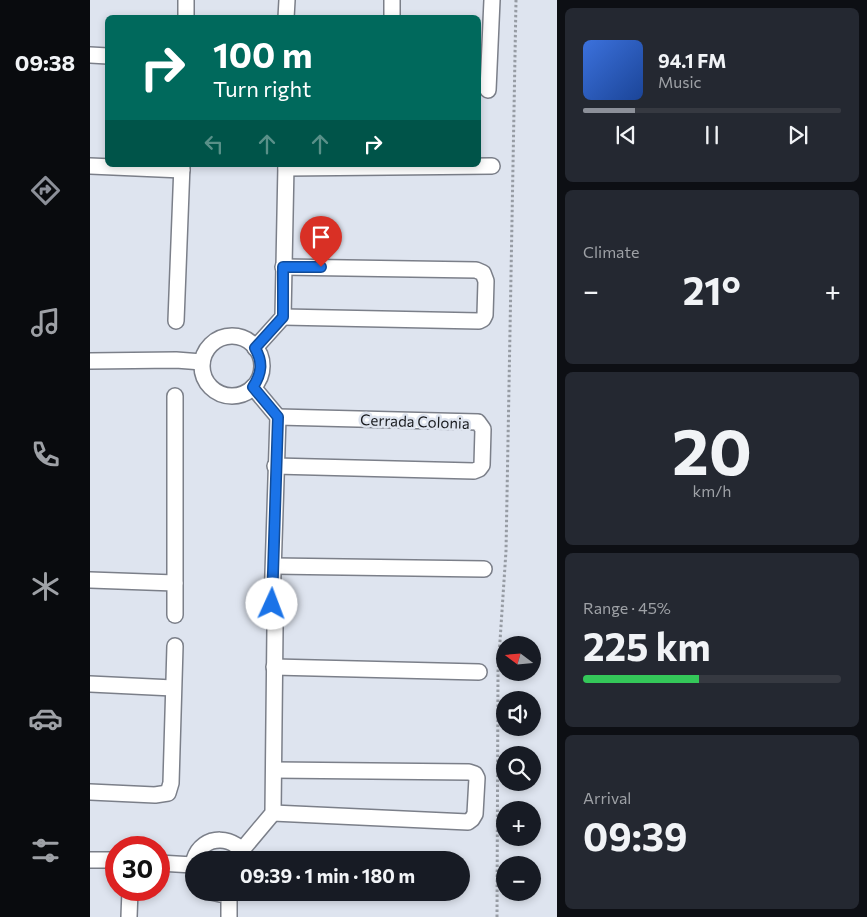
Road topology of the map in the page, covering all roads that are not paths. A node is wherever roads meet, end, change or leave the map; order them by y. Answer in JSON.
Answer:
{"nodes":[{"id":1,"x":186,"y":0,"type":"edge"},
{"id":2,"x":286,"y":0,"type":"edge"},
{"id":3,"x":392,"y":0,"type":"edge"},
{"id":4,"x":492,"y":0,"type":"edge"},
{"id":5,"x":186,"y":15,"type":"edge"},
{"id":6,"x":286,"y":15,"type":"edge"},
{"id":7,"x":392,"y":15,"type":"edge"},
{"id":8,"x":90,"y":55,"type":"edge"},
{"id":9,"x":105,"y":56,"type":"edge"},
{"id":10,"x":488,"y":90,"type":"dead end"},
{"id":11,"x":90,"y":166,"type":"edge"},
{"id":12,"x":105,"y":166,"type":"edge"},
{"id":13,"x":481,"y":166,"type":"edge"},
{"id":14,"x":492,"y":166,"type":"dead end"},
{"id":15,"x":182,"y":167,"type":"edge"},
{"id":16,"x":286,"y":167,"type":"edge"},
{"id":17,"x":283,"y":267,"type":"junction"},
{"id":18,"x":283,"y":317,"type":"junction"},
{"id":19,"x":176,"y":321,"type":"dead end"},
{"id":20,"x":255,"y":348,"type":"junction"},
{"id":21,"x":90,"y":361,"type":"edge"},
{"id":22,"x":202,"y":362,"type":"junction"},
{"id":23,"x":253,"y":387,"type":"junction"},
{"id":24,"x":175,"y":396,"type":"dead end"},
{"id":25,"x":278,"y":417,"type":"junction"},
{"id":26,"x":275,"y":466,"type":"junction"},
{"id":27,"x":274,"y":566,"type":"junction"},
{"id":28,"x":484,"y":569,"type":"dead end"},
{"id":29,"x":90,"y":580,"type":"edge"},
{"id":30,"x":175,"y":583,"type":"junction"},
{"id":31,"x":272,"y":604,"type":"dead end"},
{"id":32,"x":175,"y":616,"type":"dead end"},
{"id":33,"x":275,"y":628,"type":"dead end"},
{"id":34,"x":175,"y":646,"type":"dead end"},
{"id":35,"x":274,"y":667,"type":"junction"},
{"id":36,"x":479,"y":672,"type":"dead end"},
{"id":37,"x":90,"y":684,"type":"edge"},
{"id":38,"x":173,"y":688,"type":"junction"},
{"id":39,"x":274,"y":770,"type":"junction"},
{"id":40,"x":90,"y":792,"type":"edge"},
{"id":41,"x":274,"y":814,"type":"junction"},
{"id":42,"x":199,"y":851,"type":"edge"},
{"id":43,"x":239,"y":851,"type":"edge"},
{"id":44,"x":247,"y":851,"type":"edge"},
{"id":45,"x":90,"y":860,"type":"edge"},
{"id":46,"x":105,"y":860,"type":"edge"},
{"id":47,"x":170,"y":864,"type":"edge"},
{"id":48,"x":185,"y":864,"type":"edge"},
{"id":49,"x":130,"y":901,"type":"edge"},
{"id":50,"x":229,"y":901,"type":"edge"},
{"id":51,"x":129,"y":917,"type":"edge"},
{"id":52,"x":229,"y":917,"type":"edge"}],
"edges":[{"from":1,"to":5,"type":"street"},
{"from":2,"to":6,"type":"street"},
{"from":3,"to":7,"type":"street"},
{"from":4,"to":10,"type":"street"},
{"from":8,"to":9,"type":"street"},
{"from":11,"to":12,"type":"street"},
{"from":13,"to":14,"type":"street"},
{"from":15,"to":19,"type":"street"},
{"from":16,"to":17,"type":"street"},
{"from":17,"to":18,"type":"street"},
{"from":17,"to":18,"type":"street"},
{"from":18,"to":20,"type":"street"},
{"from":20,"to":22,"type":"street"},
{"from":20,"to":23,"type":"street"},
{"from":21,"to":22,"type":"street"},
{"from":22,"to":23,"type":"street"},
{"from":23,"to":25,"type":"street"},
{"from":24,"to":30,"type":"street"},
{"from":25,"to":26,"type":"street"},
{"from":25,"to":26,"type":"street","name":"Cerrada Colonia"},
{"from":26,"to":27,"type":"street"},
{"from":27,"to":28,"type":"street"},
{"from":27,"to":31,"type":"street"},
{"from":29,"to":30,"type":"street"},
{"from":30,"to":32,"type":"street"},
{"from":33,"to":35,"type":"street"},
{"from":34,"to":38,"type":"street"},
{"from":35,"to":36,"type":"street"},
{"from":35,"to":39,"type":"street"},
{"from":37,"to":38,"type":"street"},
{"from":38,"to":40,"type":"street"},
{"from":39,"to":41,"type":"street"},
{"from":39,"to":41,"type":"street"},
{"from":41,"to":44,"type":"street"},
{"from":42,"to":43,"type":"street"},
{"from":45,"to":46,"type":"street"},
{"from":47,"to":48,"type":"street"},
{"from":49,"to":51,"type":"street"},
{"from":50,"to":52,"type":"street"}]}
